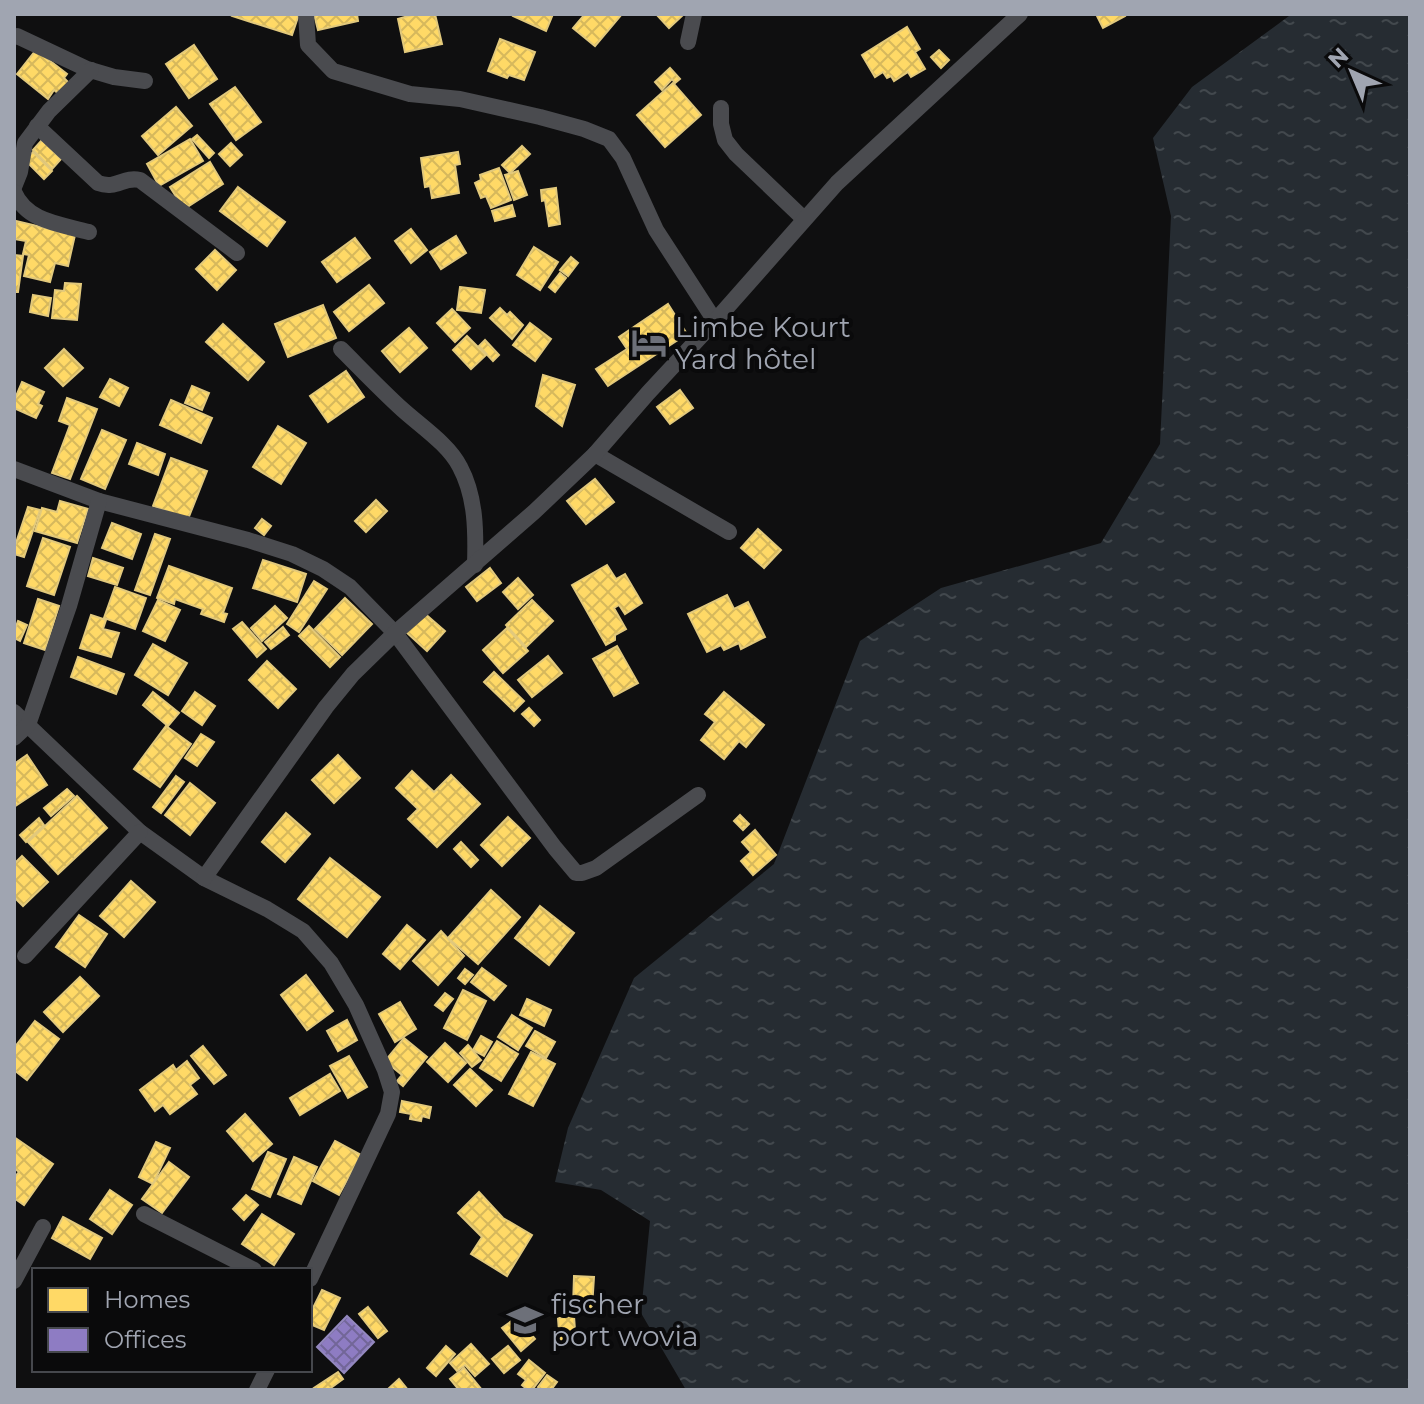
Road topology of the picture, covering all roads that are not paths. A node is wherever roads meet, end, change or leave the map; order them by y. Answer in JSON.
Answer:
{"nodes":[{"id":1,"x":306,"y":14,"type":"edge"},
{"id":2,"x":694,"y":14,"type":"edge"},
{"id":3,"x":1020,"y":14,"type":"edge"},
{"id":4,"x":14,"y":37,"type":"edge"},
{"id":5,"x":688,"y":42,"type":"dead end"},
{"id":6,"x":91,"y":70,"type":"junction"},
{"id":7,"x":145,"y":81,"type":"dead end"},
{"id":8,"x":721,"y":108,"type":"dead end"},
{"id":9,"x":37,"y":126,"type":"junction"},
{"id":10,"x":14,"y":190,"type":"edge"},
{"id":11,"x":804,"y":219,"type":"junction"},
{"id":12,"x":89,"y":232,"type":"dead end"},
{"id":13,"x":237,"y":253,"type":"dead end"},
{"id":14,"x":715,"y":321,"type":"junction"},
{"id":15,"x":341,"y":349,"type":"dead end"},
{"id":16,"x":595,"y":454,"type":"junction"},
{"id":17,"x":14,"y":469,"type":"edge"},
{"id":18,"x":99,"y":501,"type":"junction"},
{"id":19,"x":729,"y":532,"type":"dead end"},
{"id":20,"x":475,"y":565,"type":"junction"},
{"id":21,"x":395,"y":633,"type":"junction"},
{"id":22,"x":14,"y":712,"type":"edge"},
{"id":23,"x":28,"y":725,"type":"junction"},
{"id":24,"x":14,"y":738,"type":"edge"},
{"id":25,"x":698,"y":795,"type":"dead end"},
{"id":26,"x":140,"y":832,"type":"junction"},
{"id":27,"x":204,"y":878,"type":"junction"},
{"id":28,"x":25,"y":956,"type":"dead end"},
{"id":29,"x":144,"y":1214,"type":"dead end"},
{"id":30,"x":43,"y":1227,"type":"dead end"},
{"id":31,"x":250,"y":1268,"type":"edge"},
{"id":32,"x":312,"y":1275,"type":"edge"},
{"id":33,"x":14,"y":1281,"type":"edge"},
{"id":34,"x":266,"y":1372,"type":"edge"},
{"id":35,"x":257,"y":1390,"type":"edge"}],
"edges":[{"from":1,"to":14,"type":"street"},
{"from":2,"to":5,"type":"street"},
{"from":3,"to":11,"type":"street"},
{"from":4,"to":6,"type":"street"},
{"from":6,"to":7,"type":"street"},
{"from":6,"to":9,"type":"street"},
{"from":8,"to":11,"type":"street"},
{"from":9,"to":10,"type":"street"},
{"from":9,"to":13,"type":"street"},
{"from":10,"to":12,"type":"street"},
{"from":11,"to":14,"type":"street"},
{"from":14,"to":16,"type":"street"},
{"from":15,"to":20,"type":"street"},
{"from":16,"to":19,"type":"street"},
{"from":16,"to":20,"type":"street"},
{"from":17,"to":18,"type":"street"},
{"from":18,"to":21,"type":"street"},
{"from":18,"to":23,"type":"street"},
{"from":20,"to":21,"type":"street"},
{"from":21,"to":25,"type":"street"},
{"from":21,"to":27,"type":"street"},
{"from":22,"to":23,"type":"street"},
{"from":23,"to":24,"type":"street"},
{"from":23,"to":26,"type":"street"},
{"from":26,"to":27,"type":"street"},
{"from":26,"to":28,"type":"street"},
{"from":27,"to":32,"type":"street"},
{"from":29,"to":31,"type":"street"},
{"from":30,"to":33,"type":"street"},
{"from":34,"to":35,"type":"street"}]}
